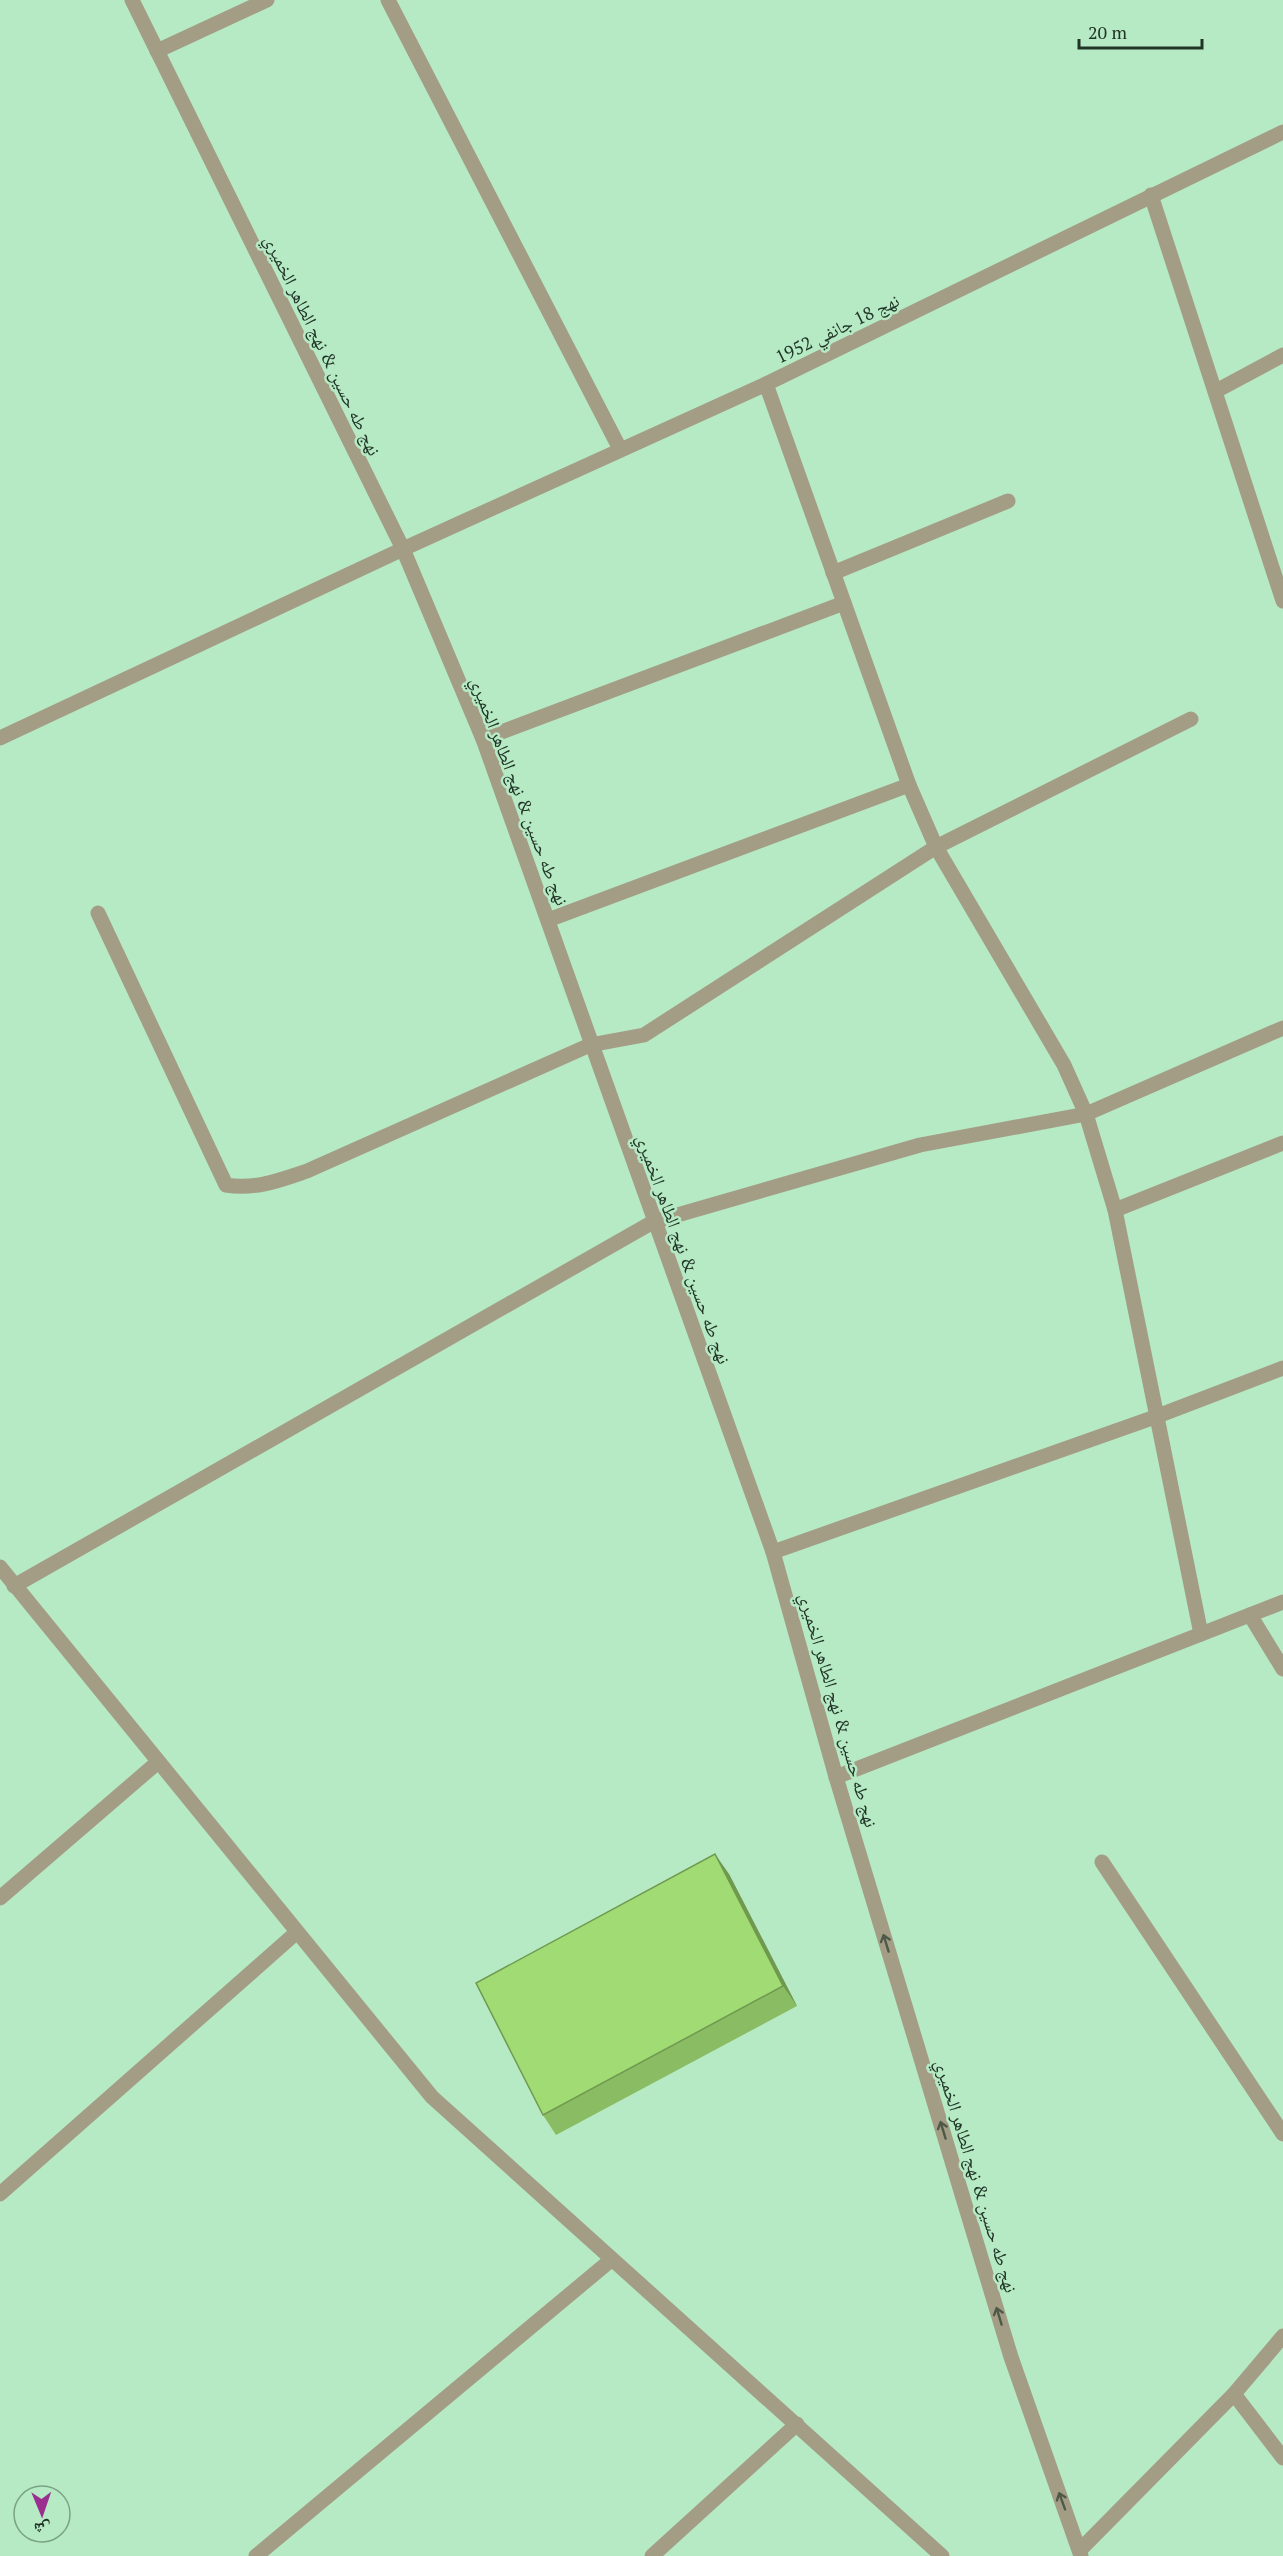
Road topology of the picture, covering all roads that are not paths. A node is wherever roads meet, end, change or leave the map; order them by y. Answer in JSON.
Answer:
{"nodes":[{"id":1,"x":132,"y":0,"type":"edge"},
{"id":2,"x":267,"y":0,"type":"edge"},
{"id":3,"x":388,"y":0,"type":"edge"},
{"id":4,"x":157,"y":51,"type":"junction"},
{"id":5,"x":1283,"y":132,"type":"edge"},
{"id":6,"x":1151,"y":195,"type":"junction"},
{"id":7,"x":1283,"y":355,"type":"edge"},
{"id":8,"x":766,"y":384,"type":"junction"},
{"id":9,"x":1216,"y":391,"type":"junction"},
{"id":10,"x":620,"y":449,"type":"junction"},
{"id":11,"x":1008,"y":501,"type":"dead end"},
{"id":12,"x":403,"y":549,"type":"junction"},
{"id":13,"x":833,"y":573,"type":"junction"},
{"id":14,"x":1283,"y":601,"type":"edge"},
{"id":15,"x":844,"y":603,"type":"junction"},
{"id":16,"x":1191,"y":719,"type":"dead end"},
{"id":17,"x":0,"y":738,"type":"edge"},
{"id":18,"x":483,"y":739,"type":"junction"},
{"id":19,"x":909,"y":785,"type":"junction"},
{"id":20,"x":936,"y":847,"type":"junction"},
{"id":21,"x":98,"y":913,"type":"dead end"},
{"id":22,"x":548,"y":920,"type":"junction"},
{"id":23,"x":1283,"y":1028,"type":"edge"},
{"id":24,"x":590,"y":1045,"type":"junction"},
{"id":25,"x":1086,"y":1114,"type":"junction"},
{"id":26,"x":1283,"y":1143,"type":"edge"},
{"id":27,"x":1115,"y":1210,"type":"junction"},
{"id":28,"x":653,"y":1222,"type":"junction"},
{"id":29,"x":1283,"y":1368,"type":"edge"},
{"id":30,"x":1155,"y":1417,"type":"junction"},
{"id":31,"x":773,"y":1552,"type":"junction"},
{"id":32,"x":0,"y":1567,"type":"edge"},
{"id":33,"x":14,"y":1586,"type":"junction"},
{"id":34,"x":1283,"y":1602,"type":"edge"},
{"id":35,"x":1250,"y":1615,"type":"junction"},
{"id":36,"x":1200,"y":1634,"type":"junction"},
{"id":37,"x":1283,"y":1669,"type":"edge"},
{"id":38,"x":158,"y":1762,"type":"junction"},
{"id":39,"x":836,"y":1777,"type":"junction"},
{"id":40,"x":1102,"y":1862,"type":"dead end"},
{"id":41,"x":0,"y":1898,"type":"edge"},
{"id":42,"x":297,"y":1932,"type":"junction"},
{"id":43,"x":1283,"y":2134,"type":"edge"},
{"id":44,"x":0,"y":2194,"type":"edge"},
{"id":45,"x":612,"y":2260,"type":"junction"},
{"id":46,"x":1283,"y":2336,"type":"edge"},
{"id":47,"x":1234,"y":2394,"type":"junction"},
{"id":48,"x":797,"y":2424,"type":"junction"},
{"id":49,"x":1283,"y":2458,"type":"edge"},
{"id":50,"x":1080,"y":2553,"type":"edge"},
{"id":51,"x":256,"y":2556,"type":"edge"},
{"id":52,"x":652,"y":2556,"type":"edge"},
{"id":53,"x":942,"y":2556,"type":"edge"}],
"edges":[{"from":1,"to":4,"type":"street","name":"نهج طه حسين & نهج الطاهر الخميري"},
{"from":2,"to":4,"type":"street"},
{"from":3,"to":10,"type":"street"},
{"from":4,"to":12,"type":"street","name":"نهج طه حسين & نهج الطاهر الخميري"},
{"from":5,"to":6,"type":"street","name":"نهج 18 جانفي 1952"},
{"from":6,"to":8,"type":"street","name":"نهج 18 جانفي 1952"},
{"from":6,"to":9,"type":"street"},
{"from":7,"to":9,"type":"street"},
{"from":8,"to":10,"type":"street","name":"نهج 18 جانفي 1952"},
{"from":8,"to":13,"type":"street"},
{"from":9,"to":14,"type":"street"},
{"from":10,"to":12,"type":"street","name":"نهج 18 جانفي 1952"},
{"from":11,"to":13,"type":"street"},
{"from":12,"to":17,"type":"street","name":"نهج 18 جانفي 1952"},
{"from":12,"to":18,"type":"street","name":"نهج طه حسين & نهج الطاهر الخميري"},
{"from":13,"to":15,"type":"street"},
{"from":15,"to":18,"type":"street"},
{"from":15,"to":19,"type":"street"},
{"from":16,"to":20,"type":"street"},
{"from":18,"to":22,"type":"street","name":"نهج طه حسين & نهج الطاهر الخميري"},
{"from":19,"to":20,"type":"street"},
{"from":19,"to":22,"type":"street"},
{"from":20,"to":24,"type":"street"},
{"from":20,"to":25,"type":"street"},
{"from":21,"to":24,"type":"street"},
{"from":22,"to":24,"type":"street","name":"نهج طه حسين & نهج الطاهر الخميري"},
{"from":23,"to":25,"type":"street"},
{"from":24,"to":28,"type":"street","name":"نهج طه حسين & نهج الطاهر الخميري"},
{"from":25,"to":27,"type":"street"},
{"from":25,"to":28,"type":"street"},
{"from":26,"to":27,"type":"street"},
{"from":27,"to":30,"type":"street"},
{"from":28,"to":31,"type":"street","name":"نهج طه حسين & نهج الطاهر الخميري"},
{"from":28,"to":33,"type":"street"},
{"from":29,"to":30,"type":"street"},
{"from":30,"to":31,"type":"street"},
{"from":30,"to":36,"type":"street"},
{"from":31,"to":39,"type":"street","name":"نهج طه حسين & نهج الطاهر الخميري"},
{"from":32,"to":33,"type":"street"},
{"from":33,"to":38,"type":"street"},
{"from":34,"to":35,"type":"street"},
{"from":35,"to":36,"type":"street"},
{"from":35,"to":37,"type":"street"},
{"from":36,"to":39,"type":"street"},
{"from":38,"to":41,"type":"street"},
{"from":38,"to":42,"type":"street"},
{"from":50,"to":39,"type":"street","name":"نهج طه حسين & نهج الطاهر الخميري","one_way":true},
{"from":40,"to":43,"type":"street"},
{"from":42,"to":44,"type":"street"},
{"from":42,"to":45,"type":"street"},
{"from":45,"to":48,"type":"street"},
{"from":45,"to":51,"type":"street"},
{"from":46,"to":47,"type":"street"},
{"from":47,"to":49,"type":"street"},
{"from":47,"to":50,"type":"street"},
{"from":48,"to":52,"type":"street"},
{"from":48,"to":53,"type":"street"}]}
